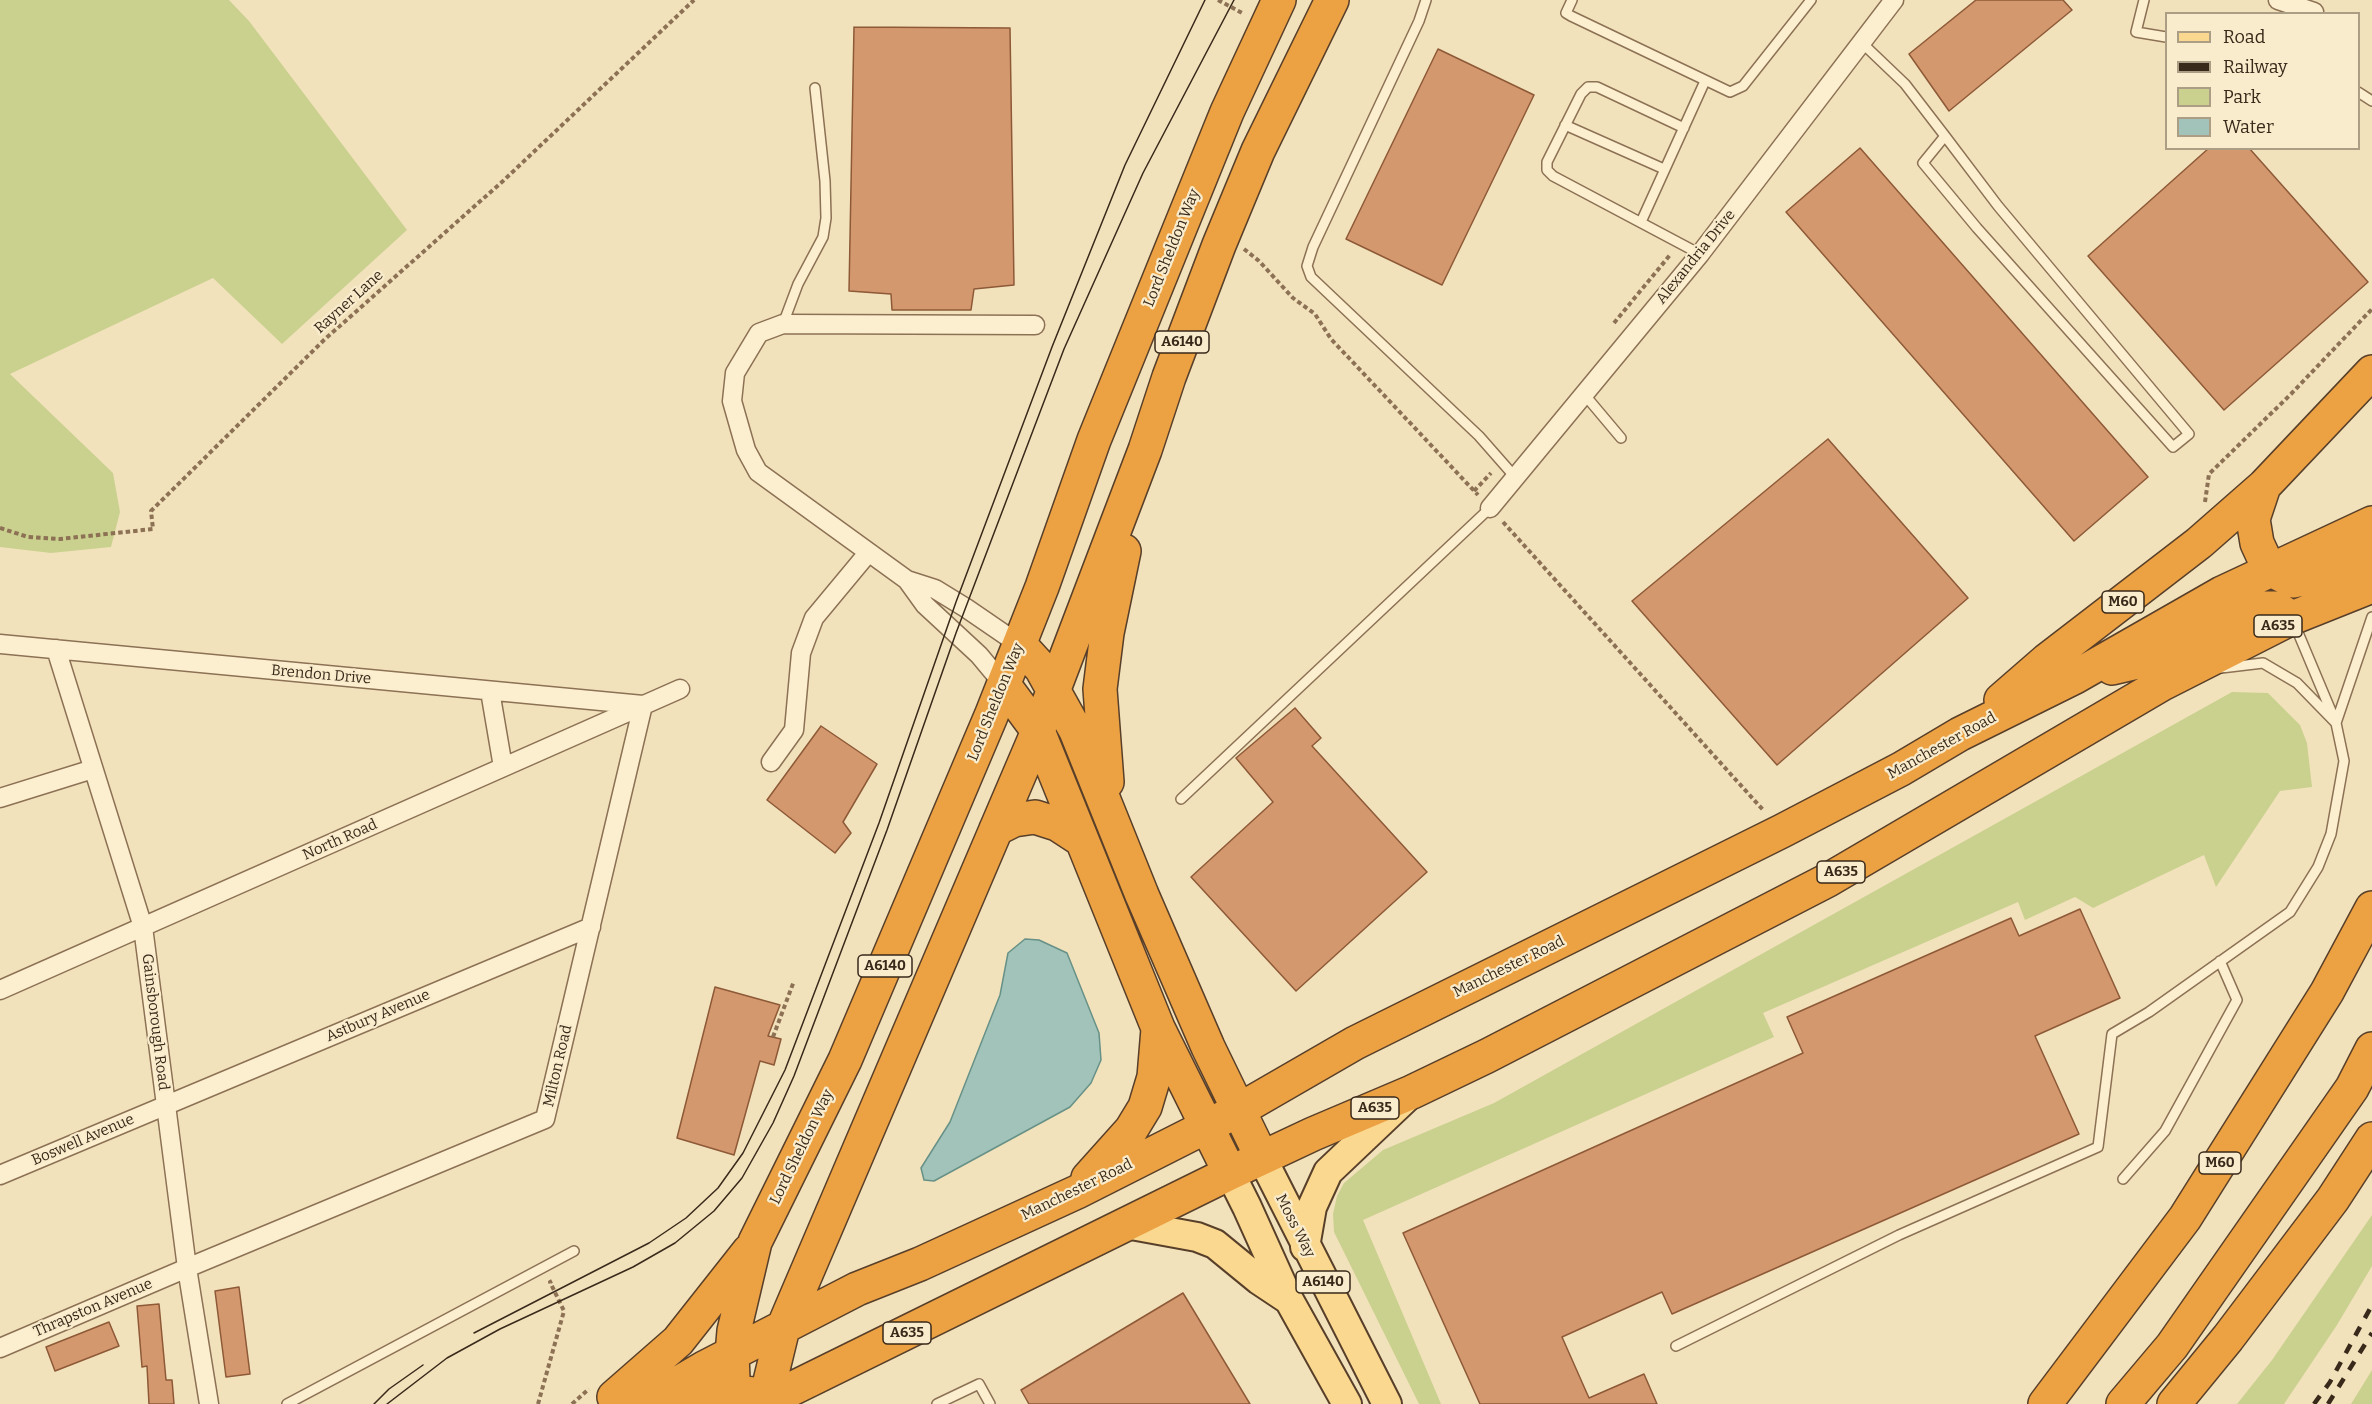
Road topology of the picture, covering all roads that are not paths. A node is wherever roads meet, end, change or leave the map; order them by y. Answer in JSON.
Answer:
{"nodes":[{"id":1,"x":1279,"y":0,"type":"edge"},
{"id":2,"x":1332,"y":0,"type":"edge"},
{"id":3,"x":1426,"y":0,"type":"edge"},
{"id":4,"x":1572,"y":0,"type":"edge"},
{"id":5,"x":1811,"y":0,"type":"edge"},
{"id":6,"x":1894,"y":0,"type":"edge"},
{"id":7,"x":2144,"y":0,"type":"edge"},
{"id":8,"x":2278,"y":0,"type":"edge"},
{"id":9,"x":2314,"y":12,"type":"dead end"},
{"id":10,"x":2165,"y":37,"type":"edge"},
{"id":11,"x":1861,"y":42,"type":"junction"},
{"id":12,"x":1705,"y":81,"type":"junction"},
{"id":13,"x":815,"y":88,"type":"dead end"},
{"id":14,"x":1565,"y":125,"type":"junction"},
{"id":15,"x":1684,"y":128,"type":"junction"},
{"id":16,"x":1945,"y":136,"type":"junction"},
{"id":17,"x":1664,"y":169,"type":"junction"},
{"id":18,"x":1641,"y":222,"type":"junction"},
{"id":19,"x":1700,"y":254,"type":"junction"},
{"id":20,"x":783,"y":324,"type":"junction"},
{"id":21,"x":1035,"y":325,"type":"dead end"},
{"id":22,"x":2372,"y":372,"type":"edge"},
{"id":23,"x":1584,"y":394,"type":"junction"},
{"id":24,"x":1621,"y":438,"type":"dead end"},
{"id":25,"x":1145,"y":450,"type":"junction"},
{"id":26,"x":1515,"y":477,"type":"junction"},
{"id":27,"x":2264,"y":486,"type":"junction"},
{"id":28,"x":1490,"y":508,"type":"joint"},
{"id":29,"x":2372,"y":523,"type":"edge"},
{"id":30,"x":868,"y":553,"type":"junction"},
{"id":31,"x":2372,"y":556,"type":"edge"},
{"id":32,"x":2272,"y":574,"type":"junction"},
{"id":33,"x":907,"y":580,"type":"junction"},
{"id":34,"x":2372,"y":586,"type":"edge"},
{"id":35,"x":2288,"y":609,"type":"junction"},
{"id":36,"x":2372,"y":616,"type":"edge"},
{"id":37,"x":0,"y":644,"type":"edge"},
{"id":38,"x":56,"y":649,"type":"junction"},
{"id":39,"x":1038,"y":668,"type":"junction"},
{"id":40,"x":2187,"y":671,"type":"junction"},
{"id":41,"x":2075,"y":677,"type":"junction"},
{"id":42,"x":1004,"y":685,"type":"junction"},
{"id":43,"x":680,"y":689,"type":"dead end"},
{"id":44,"x":490,"y":691,"type":"junction"},
{"id":45,"x":643,"y":705,"type":"junction"},
{"id":46,"x":2336,"y":723,"type":"junction"},
{"id":47,"x":1038,"y":731,"type":"junction"},
{"id":48,"x":1960,"y":734,"type":"junction"},
{"id":49,"x":771,"y":762,"type":"dead end"},
{"id":50,"x":503,"y":767,"type":"junction"},
{"id":51,"x":93,"y":768,"type":"junction"},
{"id":52,"x":0,"y":798,"type":"edge"},
{"id":53,"x":1181,"y":799,"type":"dead end"},
{"id":54,"x":1110,"y":811,"type":"junction"},
{"id":55,"x":996,"y":829,"type":"junction"},
{"id":56,"x":1080,"y":839,"type":"junction"},
{"id":57,"x":2372,"y":908,"type":"edge"},
{"id":58,"x":143,"y":927,"type":"junction"},
{"id":59,"x":591,"y":927,"type":"junction"},
{"id":60,"x":2220,"y":961,"type":"junction"},
{"id":61,"x":0,"y":990,"type":"edge"},
{"id":62,"x":1158,"y":1028,"type":"junction"},
{"id":63,"x":2372,"y":1049,"type":"edge"},
{"id":64,"x":1412,"y":1092,"type":"junction"},
{"id":65,"x":165,"y":1105,"type":"junction"},
{"id":66,"x":1239,"y":1110,"type":"junction"},
{"id":67,"x":1207,"y":1126,"type":"junction"},
{"id":68,"x":2372,"y":1139,"type":"edge"},
{"id":69,"x":1262,"y":1158,"type":"junction"},
{"id":70,"x":1230,"y":1173,"type":"junction"},
{"id":71,"x":0,"y":1175,"type":"edge"},
{"id":72,"x":2123,"y":1179,"type":"dead end"},
{"id":73,"x":1077,"y":1192,"type":"junction"},
{"id":74,"x":1126,"y":1224,"type":"junction"},
{"id":75,"x":755,"y":1242,"type":"junction"},
{"id":76,"x":1305,"y":1247,"type":"junction"},
{"id":77,"x":574,"y":1251,"type":"dead end"},
{"id":78,"x":187,"y":1268,"type":"junction"},
{"id":79,"x":1289,"y":1300,"type":"junction"},
{"id":80,"x":783,"y":1328,"type":"junction"},
{"id":81,"x":1676,"y":1346,"type":"dead end"},
{"id":82,"x":0,"y":1348,"type":"edge"},
{"id":83,"x":732,"y":1354,"type":"junction"},
{"id":84,"x":752,"y":1401,"type":"edge"},
{"id":85,"x":621,"y":1402,"type":"edge"},
{"id":86,"x":209,"y":1404,"type":"edge"},
{"id":87,"x":286,"y":1404,"type":"edge"},
{"id":88,"x":688,"y":1404,"type":"edge"},
{"id":89,"x":937,"y":1404,"type":"edge"},
{"id":90,"x":990,"y":1404,"type":"edge"},
{"id":91,"x":1347,"y":1404,"type":"edge"},
{"id":92,"x":1387,"y":1404,"type":"edge"},
{"id":93,"x":2045,"y":1404,"type":"edge"},
{"id":94,"x":2123,"y":1404,"type":"edge"},
{"id":95,"x":2174,"y":1404,"type":"edge"}],
"edges":[{"from":1,"to":39,"type":"highway","name":"Lord Sheldon Way","number":"A6140"},
{"from":2,"to":25,"type":"highway","name":"Lord Sheldon Way","number":"A6140"},
{"from":3,"to":26,"type":"lane"},
{"from":4,"to":12,"type":"lane"},
{"from":5,"to":12,"type":"lane"},
{"from":6,"to":11,"type":"street","name":"Alexandria Drive"},
{"from":7,"to":10,"type":"lane"},
{"from":8,"to":9,"type":"street"},
{"from":11,"to":16,"type":"lane"},
{"from":11,"to":19,"type":"street","name":"Alexandria Drive"},
{"from":12,"to":15,"type":"lane"},
{"from":13,"to":20,"type":"lane"},
{"from":14,"to":15,"type":"lane"},
{"from":14,"to":17,"type":"lane"},
{"from":14,"to":18,"type":"lane"},
{"from":15,"to":17,"type":"lane"},
{"from":16,"to":16,"type":"lane"},
{"from":17,"to":18,"type":"lane"},
{"from":18,"to":19,"type":"lane"},
{"from":19,"to":23,"type":"street","name":"Alexandria Drive"},
{"from":20,"to":21,"type":"street"},
{"from":20,"to":30,"type":"street"},
{"from":22,"to":27,"type":"highway","number":"M60"},
{"from":23,"to":24,"type":"lane"},
{"from":23,"to":26,"type":"street","name":"Alexandria Drive"},
{"from":25,"to":39,"type":"highway","name":"Lord Sheldon Way","number":"A6140"},
{"from":25,"to":54,"type":"highway"},
{"from":26,"to":28,"type":"street","name":"Alexandria Drive"},
{"from":27,"to":32,"type":"highway"},
{"from":27,"to":48,"type":"highway","number":"M60"},
{"from":28,"to":53,"type":"lane"},
{"from":29,"to":32,"type":"highway","name":"Manchester Road"},
{"from":30,"to":33,"type":"street"},
{"from":30,"to":49,"type":"street"},
{"from":31,"to":32,"type":"highway"},
{"from":32,"to":41,"type":"highway","name":"Manchester Road"},
{"from":33,"to":39,"type":"street"},
{"from":33,"to":42,"type":"street"},
{"from":34,"to":35,"type":"highway","number":"A635"},
{"from":35,"to":40,"type":"highway","number":"A635"},
{"from":35,"to":41,"type":"highway"},
{"from":35,"to":46,"type":"lane"},
{"from":36,"to":46,"type":"lane"},
{"from":37,"to":38,"type":"street","name":"Brendon Drive"},
{"from":38,"to":44,"type":"street","name":"Brendon Drive"},
{"from":38,"to":51,"type":"street","name":"Gainsborough Road"},
{"from":39,"to":42,"type":"highway","name":"Lord Sheldon Way","number":"A6140"},
{"from":39,"to":47,"type":"highway","name":"Lord Sheldon Way","number":"A6140"},
{"from":39,"to":54,"type":"highway","number":"A6140"},
{"from":40,"to":46,"type":"lane"},
{"from":40,"to":64,"type":"highway","number":"A635"},
{"from":41,"to":48,"type":"highway","name":"Manchester Road"},
{"from":42,"to":47,"type":"highway","number":"A6140"},
{"from":42,"to":75,"type":"highway","name":"Lord Sheldon Way","number":"A6140"},
{"from":43,"to":45,"type":"street","name":"North Road"},
{"from":44,"to":45,"type":"street","name":"Brendon Drive"},
{"from":44,"to":50,"type":"street"},
{"from":45,"to":50,"type":"street","name":"North Road"},
{"from":45,"to":59,"type":"street","name":"Milton Road"},
{"from":46,"to":60,"type":"lane"},
{"from":47,"to":55,"type":"highway","name":"Lord Sheldon Way","number":"A6140"},
{"from":47,"to":56,"type":"highway","number":"A6140"},
{"from":48,"to":66,"type":"highway","name":"Manchester Road"},
{"from":50,"to":58,"type":"street","name":"North Road"},
{"from":51,"to":52,"type":"street"},
{"from":51,"to":58,"type":"street","name":"Gainsborough Road"},
{"from":54,"to":66,"type":"highway","number":"A6140"},
{"from":55,"to":56,"type":"highway"},
{"from":55,"to":80,"type":"highway","name":"Lord Sheldon Way","number":"A6140"},
{"from":56,"to":62,"type":"highway","number":"A6140"},
{"from":57,"to":93,"type":"highway","number":"M60"},
{"from":58,"to":61,"type":"street","name":"North Road"},
{"from":58,"to":65,"type":"street","name":"Gainsborough Road"},
{"from":59,"to":65,"type":"street","name":"Astbury Avenue"},
{"from":59,"to":78,"type":"street","name":"Milton Road"},
{"from":60,"to":72,"type":"lane"},
{"from":60,"to":81,"type":"lane"},
{"from":62,"to":67,"type":"highway","number":"A6140"},
{"from":62,"to":73,"type":"highway"},
{"from":63,"to":94,"type":"highway"},
{"from":64,"to":69,"type":"highway","number":"A635"},
{"from":64,"to":76,"type":"main road"},
{"from":65,"to":71,"type":"street","name":"Boswell Avenue"},
{"from":65,"to":78,"type":"street","name":"Gainsborough Road"},
{"from":66,"to":67,"type":"highway","name":"Manchester Road"},
{"from":66,"to":69,"type":"highway","name":"Moss Way","number":"A6140"},
{"from":67,"to":70,"type":"highway","number":"A6140"},
{"from":67,"to":73,"type":"highway","name":"Manchester Road"},
{"from":68,"to":95,"type":"highway"},
{"from":69,"to":70,"type":"highway","number":"A635"},
{"from":69,"to":76,"type":"main road","name":"Moss Way","number":"A6140"},
{"from":70,"to":74,"type":"highway","number":"A635"},
{"from":70,"to":79,"type":"main road","number":"A6140"},
{"from":73,"to":80,"type":"highway","name":"Manchester Road"},
{"from":74,"to":79,"type":"main road"},
{"from":74,"to":84,"type":"highway","number":"A635"},
{"from":75,"to":83,"type":"highway","name":"Lord Sheldon Way","number":"A6140"},
{"from":75,"to":85,"type":"highway"},
{"from":76,"to":92,"type":"main road","name":"Moss Way","number":"A6140"},
{"from":77,"to":87,"type":"lane"},
{"from":78,"to":82,"type":"street","name":"Thrapston Avenue"},
{"from":78,"to":86,"type":"street","name":"Gainsborough Road"},
{"from":79,"to":91,"type":"main road","number":"A6140"},
{"from":80,"to":83,"type":"highway","name":"Manchester Road"},
{"from":80,"to":84,"type":"highway","name":"Lord Sheldon Way","number":"A6140"},
{"from":83,"to":84,"type":"highway","name":"Lord Sheldon Way","number":"A6140"},
{"from":83,"to":85,"type":"highway","name":"Manchester Road"},
{"from":84,"to":88,"type":"highway"},
{"from":89,"to":90,"type":"lane"}]}
